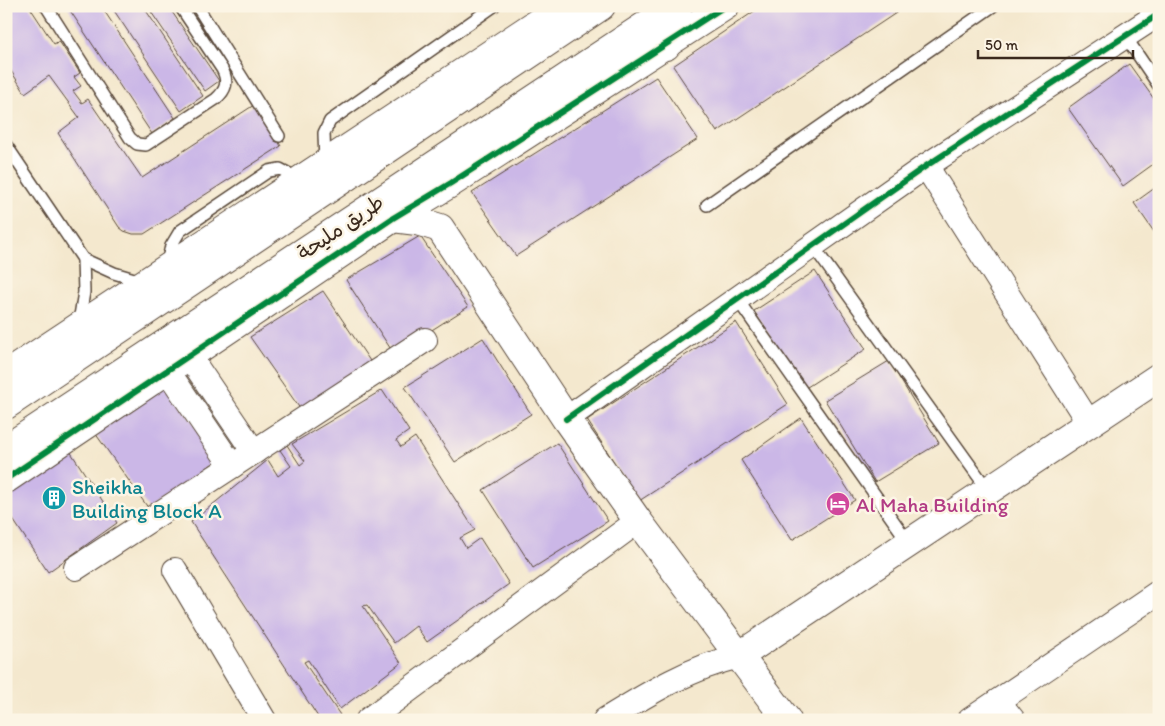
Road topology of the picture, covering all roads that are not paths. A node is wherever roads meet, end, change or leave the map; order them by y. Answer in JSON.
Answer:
{"nodes":[{"id":1,"x":46,"y":6,"type":"edge"},
{"id":2,"x":180,"y":6,"type":"edge"},
{"id":3,"x":494,"y":6,"type":"edge"},
{"id":4,"x":563,"y":6,"type":"edge"},
{"id":5,"x":601,"y":6,"type":"edge"},
{"id":6,"x":676,"y":6,"type":"edge"},
{"id":7,"x":725,"y":6,"type":"edge"},
{"id":8,"x":993,"y":6,"type":"edge"},
{"id":9,"x":202,"y":8,"type":"edge"},
{"id":10,"x":1151,"y":13,"type":"edge"},
{"id":11,"x":1125,"y":36,"type":"junction"},
{"id":12,"x":666,"y":46,"type":"junction"},
{"id":13,"x":1159,"y":86,"type":"edge"},
{"id":14,"x":279,"y":136,"type":"dead end"},
{"id":15,"x":6,"y":145,"type":"edge"},
{"id":16,"x":926,"y":166,"type":"junction"},
{"id":17,"x":321,"y":173,"type":"junction"},
{"id":18,"x":451,"y":183,"type":"junction"},
{"id":19,"x":707,"y":205,"type":"dead end"},
{"id":20,"x":393,"y":218,"type":"junction"},
{"id":21,"x":440,"y":228,"type":"junction"},
{"id":22,"x":813,"y":246,"type":"junction"},
{"id":23,"x":83,"y":259,"type":"junction"},
{"id":24,"x":156,"y":276,"type":"junction"},
{"id":25,"x":737,"y":299,"type":"junction"},
{"id":26,"x":79,"y":326,"type":"junction"},
{"id":27,"x":425,"y":340,"type":"dead end"},
{"id":28,"x":178,"y":363,"type":"junction"},
{"id":29,"x":6,"y":375,"type":"edge"},
{"id":30,"x":1159,"y":376,"type":"edge"},
{"id":31,"x":6,"y":405,"type":"edge"},
{"id":32,"x":566,"y":419,"type":"junction"},
{"id":33,"x":1089,"y":423,"type":"junction"},
{"id":34,"x":6,"y":449,"type":"edge"},
{"id":35,"x":254,"y":452,"type":"junction"},
{"id":36,"x":232,"y":466,"type":"junction"},
{"id":37,"x":6,"y":479,"type":"edge"},
{"id":38,"x":988,"y":490,"type":"junction"},
{"id":39,"x":638,"y":521,"type":"junction"},
{"id":40,"x":909,"y":542,"type":"junction"},
{"id":41,"x":76,"y":568,"type":"dead end"},
{"id":42,"x":175,"y":570,"type":"dead end"},
{"id":43,"x":1159,"y":592,"type":"edge"},
{"id":44,"x":739,"y":656,"type":"junction"},
{"id":45,"x":998,"y":701,"type":"junction"},
{"id":46,"x":615,"y":717,"type":"edge"},
{"id":47,"x":264,"y":720,"type":"edge"},
{"id":48,"x":368,"y":720,"type":"edge"},
{"id":49,"x":786,"y":720,"type":"edge"},
{"id":50,"x":970,"y":720,"type":"edge"},
{"id":51,"x":1013,"y":720,"type":"edge"}],
"edges":[{"from":1,"to":2,"type":"lane"},
{"from":3,"to":17,"type":"lane"},
{"from":4,"to":17,"type":"street"},
{"from":5,"to":17,"type":"street","name":"طريق مليحة"},
{"from":6,"to":12,"type":"street"},
{"from":6,"to":34,"type":"street","name":"طريق مليحة"},
{"from":7,"to":12,"type":"street"},
{"from":8,"to":19,"type":"lane"},
{"from":9,"to":14,"type":"lane"},
{"from":10,"to":11,"type":"street"},
{"from":11,"to":13,"type":"lane"},
{"from":11,"to":16,"type":"street"},
{"from":12,"to":18,"type":"street"},
{"from":15,"to":23,"type":"lane"},
{"from":16,"to":22,"type":"street"},
{"from":16,"to":33,"type":"street"},
{"from":17,"to":24,"type":"street"},
{"from":17,"to":31,"type":"street","name":"طريق مليحة"},
{"from":18,"to":20,"type":"street"},
{"from":18,"to":21,"type":"street"},
{"from":20,"to":21,"type":"street"},
{"from":20,"to":28,"type":"street"},
{"from":21,"to":32,"type":"street"},
{"from":22,"to":25,"type":"street"},
{"from":22,"to":38,"type":"lane"},
{"from":23,"to":24,"type":"lane"},
{"from":23,"to":26,"type":"lane"},
{"from":24,"to":26,"type":"street"},
{"from":25,"to":32,"type":"street"},
{"from":25,"to":40,"type":"lane"},
{"from":26,"to":29,"type":"street"},
{"from":27,"to":35,"type":"street"},
{"from":28,"to":35,"type":"street"},
{"from":28,"to":36,"type":"street"},
{"from":28,"to":37,"type":"street"},
{"from":30,"to":33,"type":"street"},
{"from":32,"to":39,"type":"street"},
{"from":33,"to":38,"type":"street"},
{"from":35,"to":36,"type":"street"},
{"from":36,"to":41,"type":"street"},
{"from":38,"to":40,"type":"street"},
{"from":39,"to":44,"type":"street"},
{"from":39,"to":48,"type":"street"},
{"from":40,"to":44,"type":"street"},
{"from":42,"to":47,"type":"street"},
{"from":43,"to":45,"type":"street"},
{"from":44,"to":46,"type":"street"},
{"from":44,"to":49,"type":"street"},
{"from":45,"to":50,"type":"street"},
{"from":45,"to":51,"type":"street"}]}
